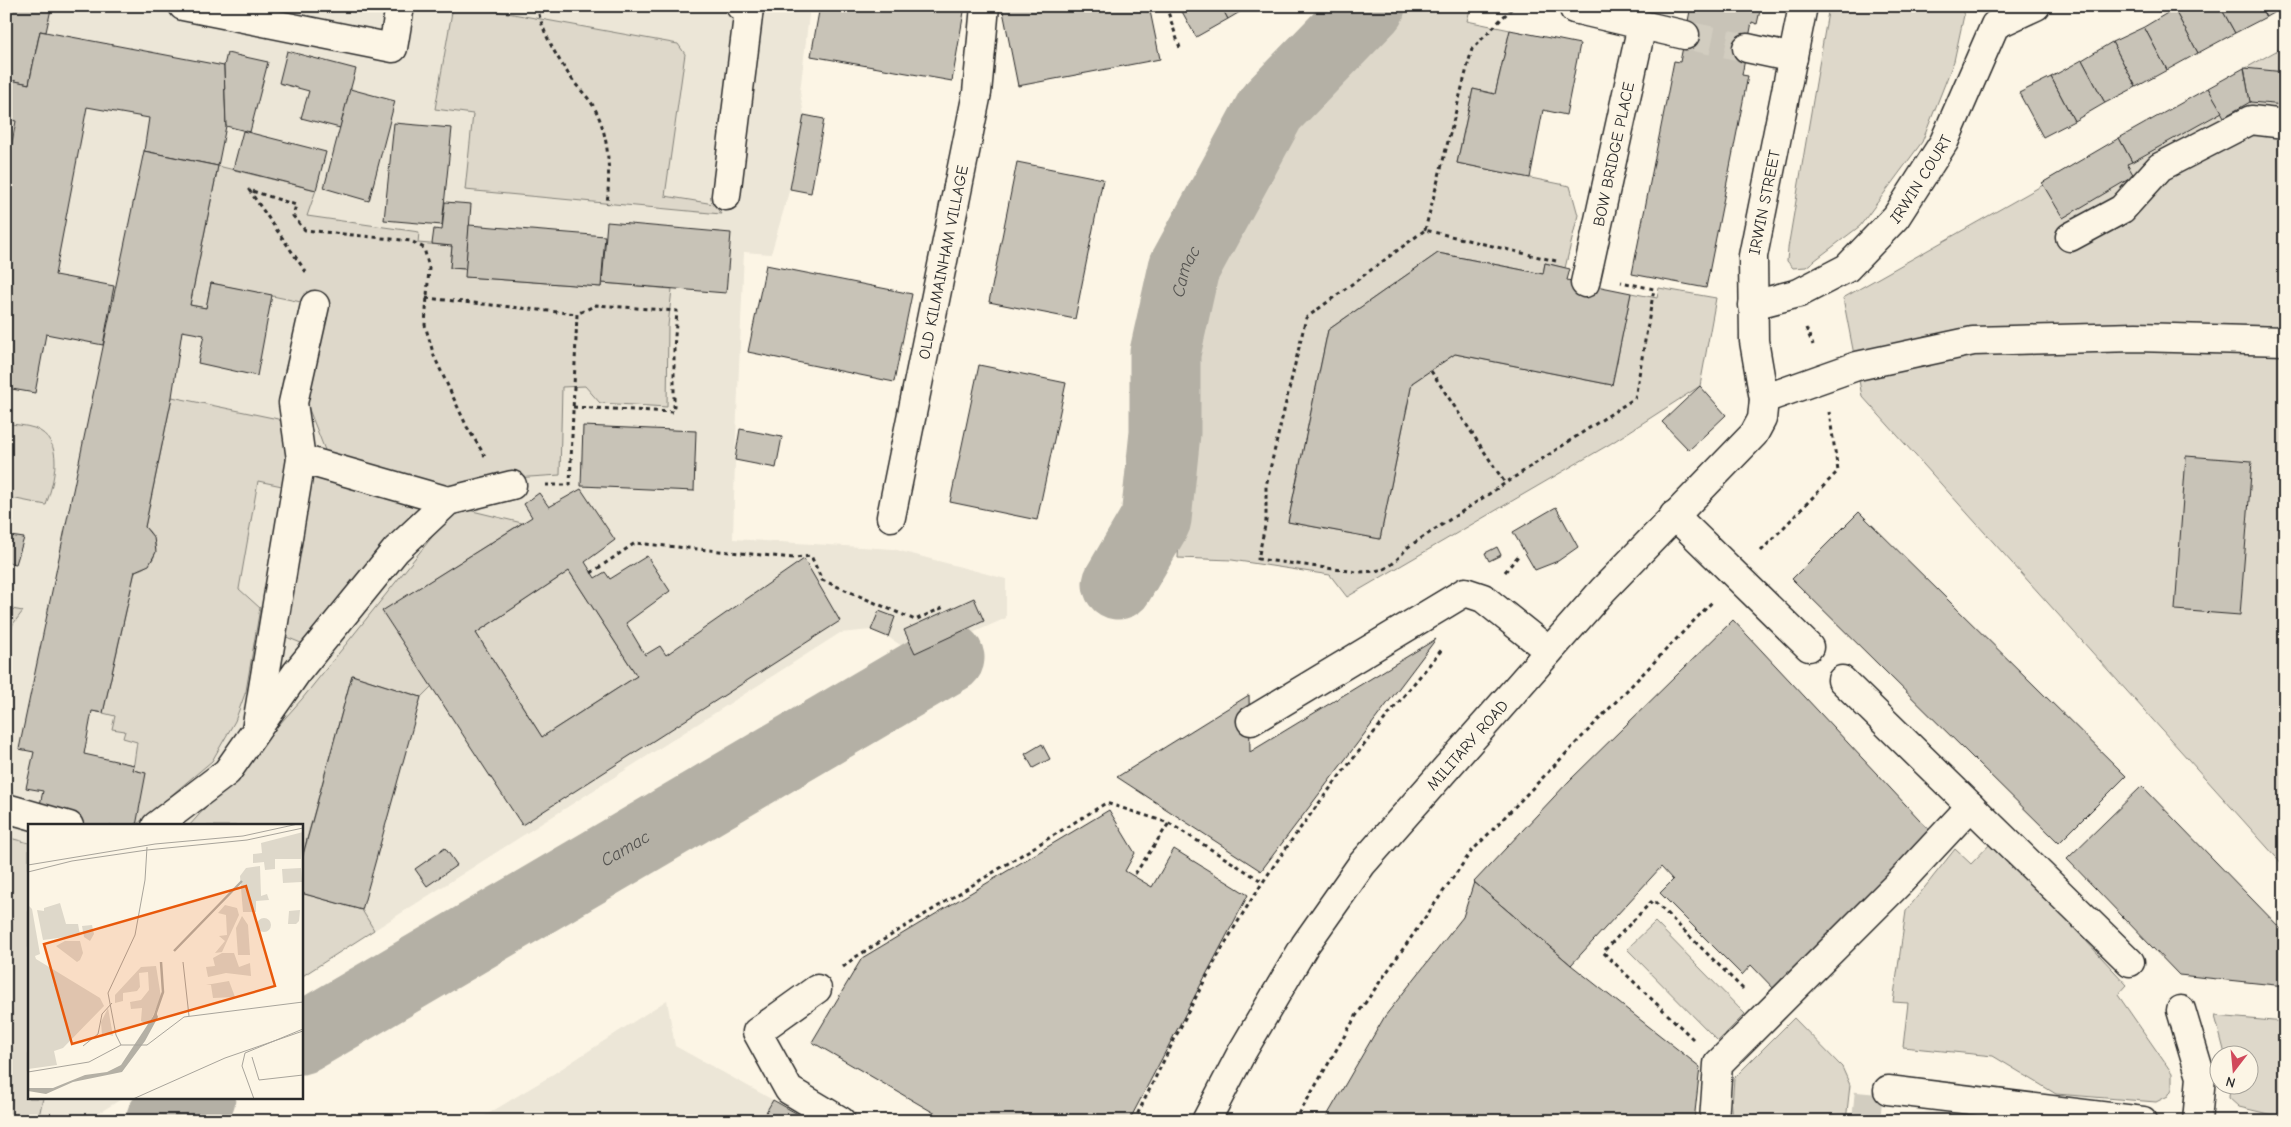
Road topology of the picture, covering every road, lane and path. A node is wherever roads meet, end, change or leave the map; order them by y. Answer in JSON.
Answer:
{"nodes":[{"id":1,"x":183,"y":6,"type":"edge"},
{"id":2,"x":400,"y":6,"type":"edge"},
{"id":3,"x":537,"y":6,"type":"edge"},
{"id":4,"x":740,"y":6,"type":"edge"},
{"id":5,"x":985,"y":6,"type":"edge"},
{"id":6,"x":1166,"y":6,"type":"edge"},
{"id":7,"x":1514,"y":6,"type":"edge"},
{"id":8,"x":1575,"y":6,"type":"edge"},
{"id":9,"x":1803,"y":6,"type":"edge"},
{"id":10,"x":2036,"y":6,"type":"edge"},
{"id":11,"x":1642,"y":25,"type":"junction"},
{"id":12,"x":1685,"y":35,"type":"tunnel mouth"},
{"id":13,"x":1747,"y":48,"type":"tunnel mouth"},
{"id":14,"x":1181,"y":51,"type":"dead end"},
{"id":15,"x":1794,"y":58,"type":"junction"},
{"id":16,"x":2285,"y":124,"type":"edge"},
{"id":17,"x":726,"y":196,"type":"dead end"},
{"id":18,"x":607,"y":204,"type":"dead end"},
{"id":19,"x":1425,"y":230,"type":"junction"},
{"id":20,"x":2070,"y":236,"type":"dead end"},
{"id":21,"x":1586,"y":276,"type":"joint"},
{"id":22,"x":1612,"y":280,"type":"dead end"},
{"id":23,"x":1799,"y":293,"type":"junction"},
{"id":24,"x":426,"y":298,"type":"junction"},
{"id":25,"x":316,"y":305,"type":"joint"},
{"id":26,"x":1753,"y":305,"type":"junction"},
{"id":27,"x":577,"y":314,"type":"junction"},
{"id":28,"x":2285,"y":341,"type":"edge"},
{"id":29,"x":1430,"y":371,"type":"dead end"},
{"id":30,"x":1824,"y":376,"type":"junction"},
{"id":31,"x":1764,"y":399,"type":"junction"},
{"id":32,"x":573,"y":407,"type":"junction"},
{"id":33,"x":301,"y":459,"type":"junction"},
{"id":34,"x":1505,"y":483,"type":"junction"},
{"id":35,"x":512,"y":485,"type":"joint"},
{"id":36,"x":570,"y":485,"type":"dead end"},
{"id":37,"x":448,"y":501,"type":"junction"},
{"id":38,"x":1674,"y":515,"type":"junction"},
{"id":39,"x":891,"y":517,"type":"dead end"},
{"id":40,"x":1519,"y":554,"type":"dead end"},
{"id":41,"x":592,"y":573,"type":"dead end"},
{"id":42,"x":1736,"y":577,"type":"junction"},
{"id":43,"x":1484,"y":598,"type":"junction"},
{"id":44,"x":944,"y":607,"type":"dead end"},
{"id":45,"x":1447,"y":643,"type":"dead end"},
{"id":46,"x":1809,"y":647,"type":"dead end"},
{"id":47,"x":1548,"y":651,"type":"junction"},
{"id":48,"x":1842,"y":680,"type":"dead end"},
{"id":49,"x":1251,"y":721,"type":"dead end"},
{"id":50,"x":255,"y":731,"type":"junction"},
{"id":51,"x":1971,"y":806,"type":"junction"},
{"id":52,"x":6,"y":808,"type":"edge"},
{"id":53,"x":1169,"y":823,"type":"junction"},
{"id":54,"x":62,"y":824,"type":"edge"},
{"id":55,"x":159,"y":824,"type":"edge"},
{"id":56,"x":1135,"y":874,"type":"dead end"},
{"id":57,"x":1263,"y":882,"type":"junction"},
{"id":58,"x":2130,"y":962,"type":"dead end"},
{"id":59,"x":817,"y":989,"type":"joint"},
{"id":60,"x":2181,"y":1010,"type":"dead end"},
{"id":61,"x":1769,"y":1015,"type":"junction"},
{"id":62,"x":1718,"y":1064,"type":"junction"},
{"id":63,"x":1888,"y":1090,"type":"tunnel mouth"},
{"id":64,"x":841,"y":1121,"type":"edge"},
{"id":65,"x":1134,"y":1121,"type":"edge"},
{"id":66,"x":1206,"y":1121,"type":"edge"},
{"id":67,"x":1295,"y":1121,"type":"edge"},
{"id":68,"x":1714,"y":1121,"type":"edge"},
{"id":69,"x":2143,"y":1121,"type":"edge"},
{"id":70,"x":2197,"y":1121,"type":"edge"}],
"edges":[{"from":1,"to":2,"type":"street"},
{"from":3,"to":18,"type":"path"},
{"from":4,"to":17,"type":"street"},
{"from":5,"to":39,"type":"street","name":"OLD KILMAINHAM VILLAGE"},
{"from":6,"to":14,"type":"path"},
{"from":7,"to":19,"type":"path"},
{"from":8,"to":11,"type":"street"},
{"from":9,"to":15,"type":"street","name":"IRWIN STREET"},
{"from":10,"to":23,"type":"street","name":"IRWIN COURT"},
{"from":11,"to":12,"type":"street"},
{"from":11,"to":21,"type":"street","name":"BOW BRIDGE PLACE"},
{"from":13,"to":15,"type":"street"},
{"from":15,"to":26,"type":"street","name":"IRWIN STREET"},
{"from":16,"to":20,"type":"street"},
{"from":19,"to":21,"type":"path"},
{"from":19,"to":34,"type":"path"},
{"from":22,"to":34,"type":"path"},
{"from":23,"to":26,"type":"street","name":"IRWIN COURT"},
{"from":23,"to":30,"type":"path"},
{"from":24,"to":25,"type":"path"},
{"from":24,"to":27,"type":"path"},
{"from":24,"to":35,"type":"path"},
{"from":25,"to":33,"type":"street"},
{"from":26,"to":31,"type":"street","name":"IRWIN STREET"},
{"from":27,"to":32,"type":"path"},
{"from":27,"to":32,"type":"path"},
{"from":28,"to":30,"type":"street"},
{"from":29,"to":34,"type":"path"},
{"from":30,"to":31,"type":"street"},
{"from":30,"to":42,"type":"path"},
{"from":31,"to":38,"type":"street","name":"MILITARY ROAD"},
{"from":32,"to":36,"type":"path"},
{"from":33,"to":37,"type":"street"},
{"from":33,"to":50,"type":"street"},
{"from":35,"to":37,"type":"street"},
{"from":37,"to":50,"type":"street"},
{"from":38,"to":42,"type":"street"},
{"from":38,"to":47,"type":"street","name":"MILITARY ROAD"},
{"from":40,"to":43,"type":"path"},
{"from":41,"to":44,"type":"path"},
{"from":42,"to":46,"type":"street"},
{"from":42,"to":67,"type":"path"},
{"from":43,"to":47,"type":"street"},
{"from":43,"to":49,"type":"street"},
{"from":45,"to":57,"type":"path"},
{"from":47,"to":66,"type":"street","name":"MILITARY ROAD"},
{"from":48,"to":51,"type":"street"},
{"from":50,"to":55,"type":"street"},
{"from":51,"to":58,"type":"street"},
{"from":51,"to":61,"type":"street"},
{"from":52,"to":54,"type":"street"},
{"from":53,"to":56,"type":"path"},
{"from":53,"to":57,"type":"path"},
{"from":53,"to":59,"type":"path"},
{"from":57,"to":65,"type":"path"},
{"from":59,"to":64,"type":"street"},
{"from":60,"to":70,"type":"street"},
{"from":61,"to":62,"type":"street"},
{"from":61,"to":62,"type":"path"},
{"from":62,"to":68,"type":"street"},
{"from":63,"to":69,"type":"street"}]}
